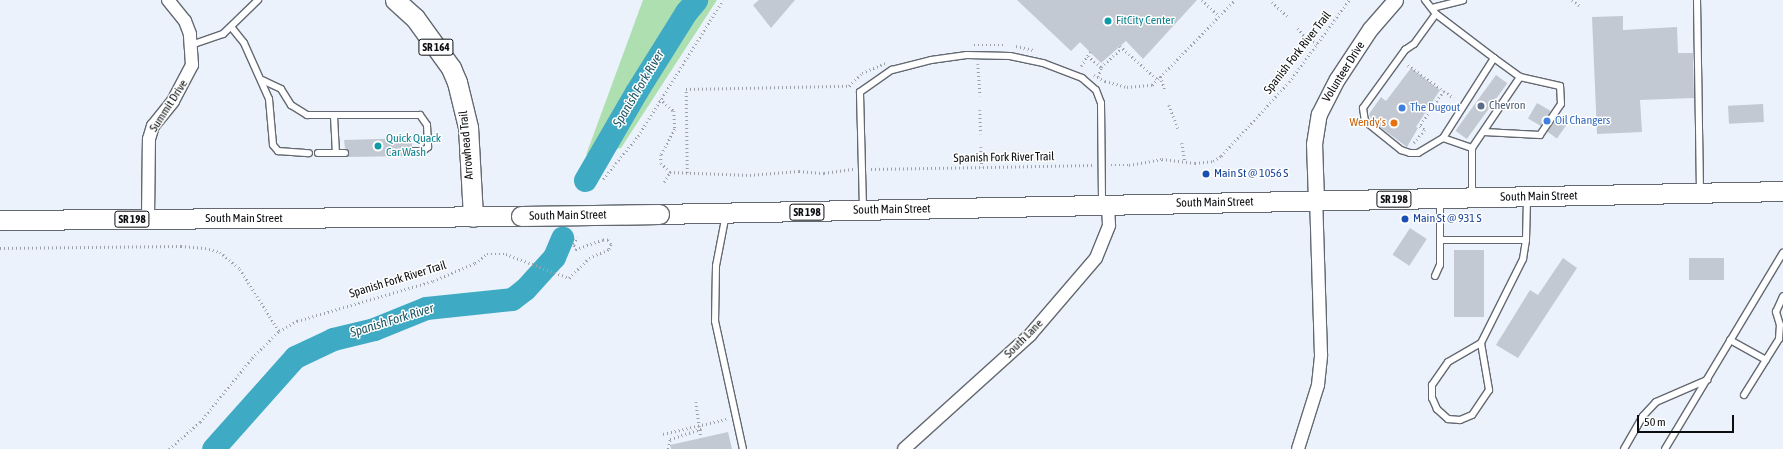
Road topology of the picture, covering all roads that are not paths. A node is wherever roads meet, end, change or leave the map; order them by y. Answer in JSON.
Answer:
{"nodes":[{"id":1,"x":168,"y":0,"type":"edge"},
{"id":2,"x":258,"y":0,"type":"edge"},
{"id":3,"x":395,"y":0,"type":"edge"},
{"id":4,"x":1395,"y":0,"type":"edge"},
{"id":5,"x":1426,"y":0,"type":"edge"},
{"id":6,"x":1463,"y":0,"type":"edge"},
{"id":7,"x":1697,"y":0,"type":"edge"},
{"id":8,"x":1434,"y":11,"type":"junction"},
{"id":9,"x":232,"y":28,"type":"junction"},
{"id":10,"x":191,"y":45,"type":"junction"},
{"id":11,"x":1494,"y":58,"type":"junction"},
{"id":12,"x":1520,"y":77,"type":"junction"},
{"id":13,"x":262,"y":80,"type":"junction"},
{"id":14,"x":334,"y":116,"type":"junction"},
{"id":15,"x":1484,"y":132,"type":"junction"},
{"id":16,"x":1442,"y":138,"type":"junction"},
{"id":17,"x":1472,"y":148,"type":"junction"},
{"id":18,"x":412,"y":151,"type":"dead end"},
{"id":19,"x":345,"y":152,"type":"dead end"},
{"id":20,"x":309,"y":153,"type":"dead end"},
{"id":21,"x":318,"y":153,"type":"dead end"},
{"id":22,"x":336,"y":153,"type":"junction"},
{"id":23,"x":1783,"y":192,"type":"edge"},
{"id":24,"x":1700,"y":194,"type":"junction"},
{"id":25,"x":1527,"y":197,"type":"junction"},
{"id":26,"x":1440,"y":198,"type":"junction"},
{"id":27,"x":1472,"y":198,"type":"junction"},
{"id":28,"x":1316,"y":200,"type":"junction"},
{"id":29,"x":1105,"y":205,"type":"junction"},
{"id":30,"x":863,"y":210,"type":"junction"},
{"id":31,"x":726,"y":213,"type":"junction"},
{"id":32,"x":473,"y":217,"type":"junction"},
{"id":33,"x":148,"y":218,"type":"junction"},
{"id":34,"x":0,"y":220,"type":"edge"},
{"id":35,"x":1440,"y":240,"type":"junction"},
{"id":36,"x":1526,"y":240,"type":"junction"},
{"id":37,"x":1783,"y":253,"type":"edge"},
{"id":38,"x":1435,"y":276,"type":"dead end"},
{"id":39,"x":1783,"y":296,"type":"edge"},
{"id":40,"x":1730,"y":340,"type":"junction"},
{"id":41,"x":1481,"y":343,"type":"junction"},
{"id":42,"x":1766,"y":360,"type":"junction"},
{"id":43,"x":1707,"y":380,"type":"junction"},
{"id":44,"x":1744,"y":395,"type":"dead end"},
{"id":45,"x":743,"y":449,"type":"edge"},
{"id":46,"x":904,"y":449,"type":"edge"},
{"id":47,"x":1298,"y":449,"type":"edge"},
{"id":48,"x":1624,"y":449,"type":"edge"},
{"id":49,"x":1665,"y":449,"type":"edge"}],
"edges":[{"from":1,"to":10,"type":"street","name":"Summit Drive"},
{"from":2,"to":9,"type":"lane"},
{"from":3,"to":32,"type":"main road","name":"Arrowhead Trail","number":"SR 164"},
{"from":4,"to":28,"type":"street","name":"Volunteer Drive"},
{"from":5,"to":8,"type":"lane"},
{"from":6,"to":8,"type":"lane"},
{"from":7,"to":24,"type":"lane"},
{"from":8,"to":11,"type":"lane"},
{"from":8,"to":16,"type":"lane"},
{"from":9,"to":10,"type":"lane"},
{"from":9,"to":13,"type":"lane"},
{"from":10,"to":33,"type":"street","name":"Summit Drive"},
{"from":11,"to":12,"type":"lane"},
{"from":11,"to":16,"type":"lane"},
{"from":12,"to":15,"type":"lane"},
{"from":12,"to":15,"type":"lane"},
{"from":13,"to":14,"type":"lane"},
{"from":13,"to":20,"type":"lane"},
{"from":14,"to":18,"type":"lane"},
{"from":14,"to":22,"type":"lane"},
{"from":15,"to":17,"type":"lane"},
{"from":16,"to":17,"type":"lane"},
{"from":17,"to":27,"type":"lane"},
{"from":19,"to":22,"type":"lane"},
{"from":21,"to":22,"type":"lane"},
{"from":23,"to":24,"type":"main road","name":"South Main Street","number":"SR 198"},
{"from":24,"to":25,"type":"main road","name":"South Main Street","number":"SR 198"},
{"from":25,"to":27,"type":"main road","name":"South Main Street","number":"SR 198"},
{"from":25,"to":36,"type":"lane"},
{"from":26,"to":27,"type":"main road","name":"South Main Street","number":"SR 198"},
{"from":26,"to":28,"type":"main road","name":"South Main Street","number":"SR 198"},
{"from":26,"to":35,"type":"lane"},
{"from":28,"to":29,"type":"main road","name":"South Main Street","number":"SR 198"},
{"from":28,"to":47,"type":"street"},
{"from":29,"to":30,"type":"main road","name":"South Main Street","number":"SR 198"},
{"from":29,"to":30,"type":"lane"},
{"from":29,"to":46,"type":"street","name":"South Lane"},
{"from":30,"to":31,"type":"main road","name":"South Main Street","number":"SR 198"},
{"from":31,"to":32,"type":"main road","name":"South Main Street","number":"SR 198","bridge":true},
{"from":31,"to":45,"type":"lane"},
{"from":32,"to":33,"type":"main road","name":"South Main Street","number":"SR 198"},
{"from":33,"to":34,"type":"main road","name":"South Main Street","number":"SR 198"},
{"from":35,"to":36,"type":"lane"},
{"from":35,"to":38,"type":"lane"},
{"from":36,"to":41,"type":"lane"},
{"from":37,"to":40,"type":"lane"},
{"from":39,"to":42,"type":"lane"},
{"from":40,"to":42,"type":"lane"},
{"from":40,"to":43,"type":"lane"},
{"from":41,"to":41,"type":"lane"},
{"from":42,"to":44,"type":"lane"},
{"from":43,"to":48,"type":"lane"},
{"from":43,"to":49,"type":"lane"}]}
